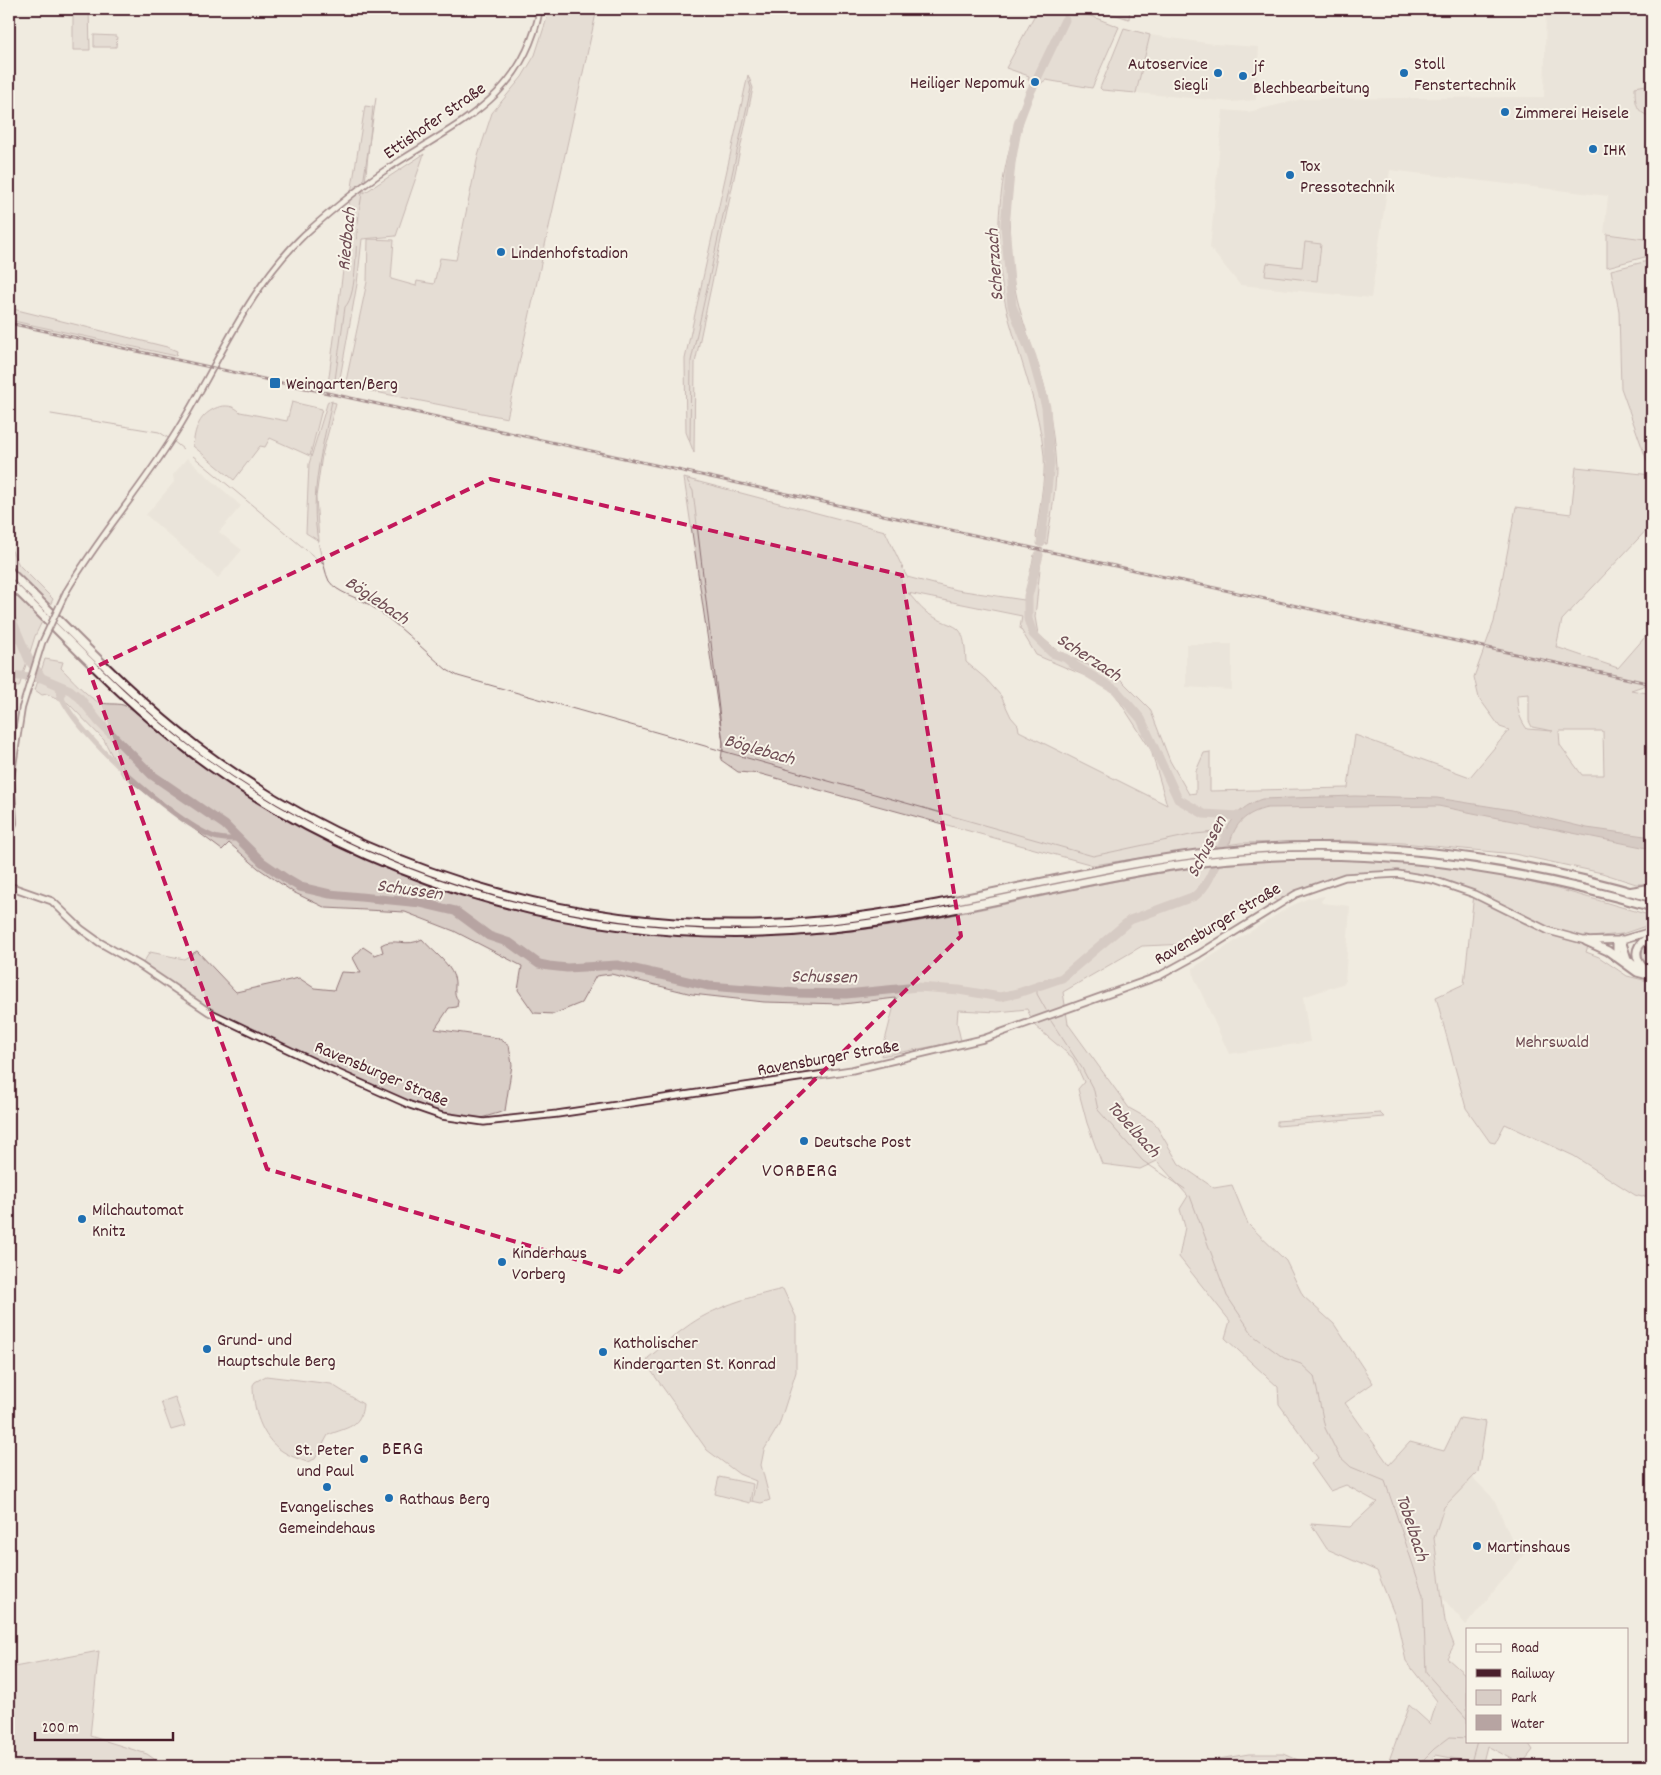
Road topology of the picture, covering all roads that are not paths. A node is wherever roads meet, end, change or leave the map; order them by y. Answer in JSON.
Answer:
{"nodes":[{"id":1,"x":540,"y":9,"type":"edge"},
{"id":2,"x":9,"y":571,"type":"edge"},
{"id":3,"x":9,"y":582,"type":"edge"},
{"id":4,"x":9,"y":836,"type":"edge"},
{"id":5,"x":1198,"y":858,"type":"junction"},
{"id":6,"x":9,"y":886,"type":"edge"},
{"id":7,"x":1652,"y":888,"type":"edge"},
{"id":8,"x":1628,"y":892,"type":"junction"},
{"id":9,"x":1652,"y":898,"type":"edge"},
{"id":10,"x":1652,"y":906,"type":"edge"},
{"id":11,"x":1652,"y":932,"type":"edge"},
{"id":12,"x":1621,"y":940,"type":"junction"},
{"id":13,"x":1586,"y":941,"type":"junction"},
{"id":14,"x":1626,"y":966,"type":"junction"},
{"id":15,"x":1651,"y":974,"type":"edge"}],
"edges":[{"from":1,"to":4,"type":"street","name":"Ettishofer Straße","bridge":true},
{"from":2,"to":5,"type":"highway"},
{"from":3,"to":5,"type":"highway"},
{"from":5,"to":8,"type":"highway"},
{"from":5,"to":10,"type":"highway"},
{"from":6,"to":13,"type":"main road","name":"Ravensburger Straße"},
{"from":7,"to":8,"type":"highway"},
{"from":8,"to":9,"type":"highway"},
{"from":11,"to":12,"type":"main road","name":"Ravensburger Straße"},
{"from":11,"to":15,"type":"highway"},
{"from":12,"to":13,"type":"main road","name":"Ravensburger Straße"},
{"from":12,"to":14,"type":"highway"},
{"from":12,"to":15,"type":"highway"},
{"from":13,"to":14,"type":"highway"},
{"from":14,"to":15,"type":"highway"}]}
